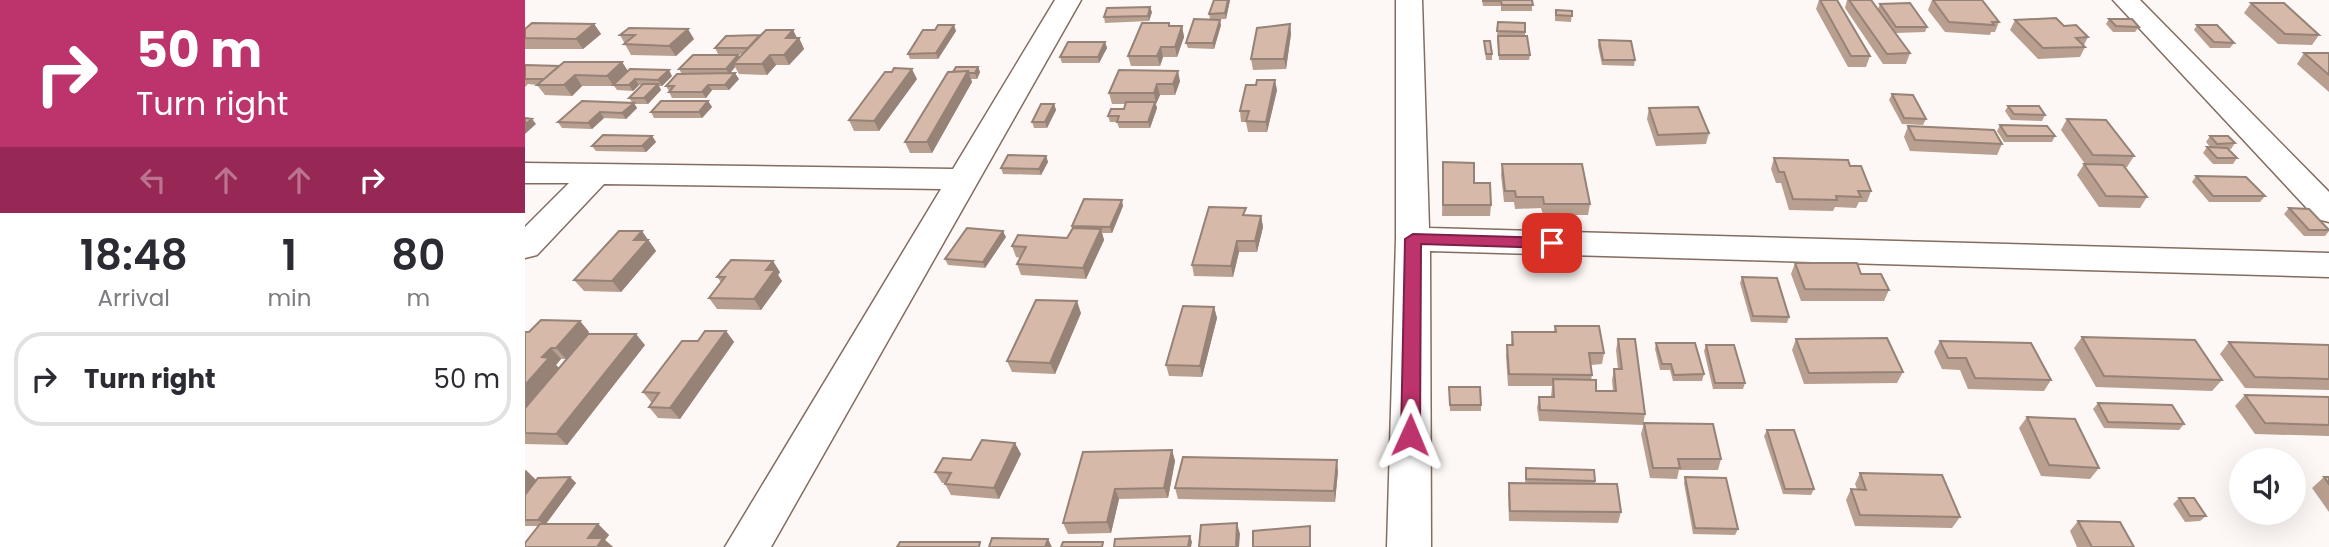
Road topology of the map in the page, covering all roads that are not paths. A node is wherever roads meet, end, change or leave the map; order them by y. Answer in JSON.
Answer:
{"nodes":[{"id":1,"x":1068,"y":0,"type":"edge"},
{"id":2,"x":1409,"y":0,"type":"edge"},
{"id":3,"x":2126,"y":0,"type":"edge"},
{"id":4,"x":525,"y":173,"type":"edge"},
{"id":5,"x":596,"y":173,"type":"junction"},
{"id":6,"x":961,"y":178,"type":"junction"},
{"id":7,"x":2329,"y":211,"type":"edge"},
{"id":8,"x":1413,"y":239,"type":"junction"},
{"id":9,"x":525,"y":247,"type":"edge"},
{"id":10,"x":2329,"y":265,"type":"edge"},
{"id":11,"x":747,"y":547,"type":"edge"},
{"id":12,"x":1409,"y":547,"type":"edge"}],
"edges":[{"from":1,"to":6,"type":"street"},
{"from":2,"to":8,"type":"street"},
{"from":3,"to":7,"type":"street"},
{"from":4,"to":5,"type":"street"},
{"from":5,"to":6,"type":"street"},
{"from":5,"to":9,"type":"street"},
{"from":6,"to":11,"type":"street"},
{"from":8,"to":10,"type":"street"},
{"from":8,"to":12,"type":"street"}]}
